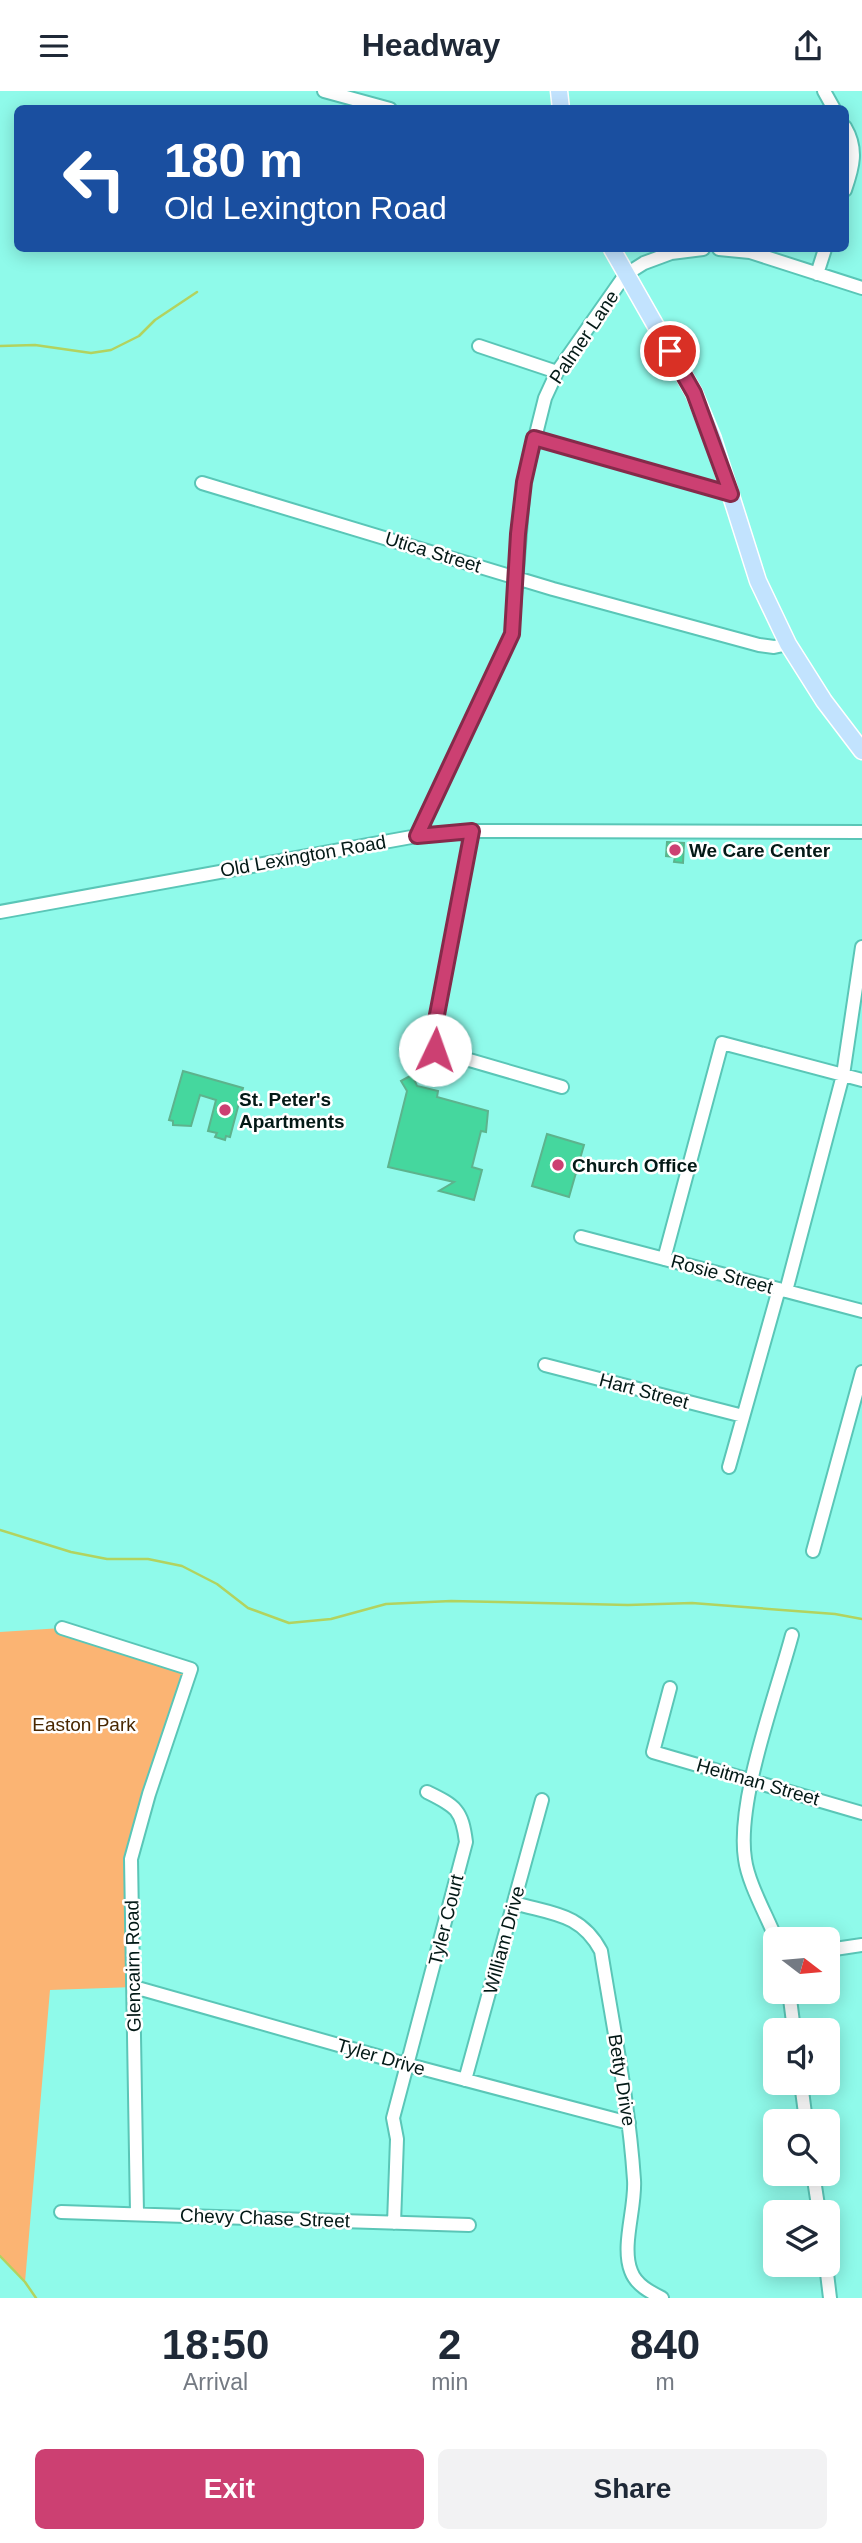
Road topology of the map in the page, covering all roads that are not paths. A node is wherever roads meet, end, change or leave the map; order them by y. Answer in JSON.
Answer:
{"nodes":[{"id":1,"x":324,"y":91,"type":"edge"},
{"id":2,"x":375,"y":105,"type":"edge"},
{"id":3,"x":849,"y":134,"type":"edge"},
{"id":4,"x":849,"y":178,"type":"edge"},
{"id":5,"x":614,"y":252,"type":"edge"},
{"id":6,"x":679,"y":252,"type":"edge"},
{"id":7,"x":750,"y":252,"type":"edge"},
{"id":8,"x":824,"y":252,"type":"edge"},
{"id":9,"x":817,"y":274,"type":"junction"},
{"id":10,"x":625,"y":275,"type":"junction"},
{"id":11,"x":862,"y":288,"type":"edge"},
{"id":12,"x":479,"y":346,"type":"dead end"},
{"id":13,"x":556,"y":372,"type":"junction"},
{"id":14,"x":534,"y":438,"type":"junction"},
{"id":15,"x":202,"y":483,"type":"dead end"},
{"id":16,"x":731,"y":494,"type":"junction"},
{"id":17,"x":516,"y":578,"type":"junction"},
{"id":18,"x":788,"y":644,"type":"junction"},
{"id":19,"x":862,"y":751,"type":"edge"},
{"id":20,"x":472,"y":831,"type":"junction"},
{"id":21,"x":848,"y":832,"type":"junction"},
{"id":22,"x":862,"y":832,"type":"edge"},
{"id":23,"x":417,"y":836,"type":"junction"},
{"id":24,"x":862,"y":839,"type":"edge"},
{"id":25,"x":0,"y":912,"type":"edge"},
{"id":26,"x":862,"y":947,"type":"edge"},
{"id":27,"x":844,"y":1075,"type":"junction"},
{"id":28,"x":862,"y":1080,"type":"edge"},
{"id":29,"x":562,"y":1087,"type":"dead end"},
{"id":30,"x":581,"y":1237,"type":"dead end"},
{"id":31,"x":664,"y":1259,"type":"junction"},
{"id":32,"x":783,"y":1290,"type":"junction"},
{"id":33,"x":862,"y":1311,"type":"edge"},
{"id":34,"x":545,"y":1365,"type":"dead end"},
{"id":35,"x":862,"y":1372,"type":"edge"},
{"id":36,"x":743,"y":1416,"type":"junction"},
{"id":37,"x":729,"y":1467,"type":"dead end"},
{"id":38,"x":813,"y":1551,"type":"dead end"},
{"id":39,"x":62,"y":1628,"type":"dead end"},
{"id":40,"x":792,"y":1635,"type":"dead end"},
{"id":41,"x":670,"y":1688,"type":"dead end"},
{"id":42,"x":752,"y":1779,"type":"junction"},
{"id":43,"x":428,"y":1792,"type":"dead end"},
{"id":44,"x":542,"y":1800,"type":"dead end"},
{"id":45,"x":862,"y":1813,"type":"edge"},
{"id":46,"x":514,"y":1903,"type":"junction"},
{"id":47,"x":771,"y":1927,"type":"edge"},
{"id":48,"x":862,"y":1945,"type":"edge"},
{"id":49,"x":840,"y":1948,"type":"edge"},
{"id":50,"x":134,"y":1987,"type":"junction"},
{"id":51,"x":409,"y":2065,"type":"junction"},
{"id":52,"x":465,"y":2080,"type":"junction"},
{"id":53,"x":629,"y":2123,"type":"junction"},
{"id":54,"x":61,"y":2212,"type":"dead end"},
{"id":55,"x":137,"y":2213,"type":"junction"},
{"id":56,"x":394,"y":2223,"type":"junction"},
{"id":57,"x":469,"y":2225,"type":"dead end"},
{"id":58,"x":827,"y":2277,"type":"edge"},
{"id":59,"x":662,"y":2298,"type":"edge"},
{"id":60,"x":830,"y":2298,"type":"edge"}],
"edges":[{"from":1,"to":2,"type":"street"},
{"from":3,"to":4,"type":"street"},
{"from":5,"to":10,"type":"main road"},
{"from":6,"to":10,"type":"street","name":"Palmer Lane"},
{"from":7,"to":9,"type":"street"},
{"from":8,"to":9,"type":"street"},
{"from":9,"to":11,"type":"street"},
{"from":10,"to":13,"type":"street","name":"Palmer Lane"},
{"from":10,"to":16,"type":"main road"},
{"from":12,"to":13,"type":"street"},
{"from":13,"to":14,"type":"street","name":"Palmer Lane"},
{"from":14,"to":16,"type":"street"},
{"from":14,"to":17,"type":"street","name":"Palmer Lane"},
{"from":15,"to":17,"type":"street","name":"Utica Street"},
{"from":16,"to":18,"type":"main road"},
{"from":17,"to":18,"type":"street","name":"Utica Street"},
{"from":17,"to":23,"type":"street","name":"Palmer Lane"},
{"from":18,"to":19,"type":"main road"},
{"from":20,"to":21,"type":"street","name":"Old Lexington Road"},
{"from":20,"to":23,"type":"street","name":"Old Lexington Road"},
{"from":20,"to":29,"type":"street"},
{"from":21,"to":22,"type":"street","name":"Old Lexington Road"},
{"from":21,"to":24,"type":"street"},
{"from":23,"to":25,"type":"street","name":"Old Lexington Road"},
{"from":26,"to":27,"type":"street"},
{"from":27,"to":28,"type":"street"},
{"from":27,"to":31,"type":"street"},
{"from":27,"to":32,"type":"street"},
{"from":30,"to":31,"type":"street","name":"Rosie Street"},
{"from":31,"to":32,"type":"street","name":"Rosie Street"},
{"from":32,"to":33,"type":"street","name":"Rosie Street"},
{"from":32,"to":36,"type":"street"},
{"from":34,"to":36,"type":"street","name":"Hart Street"},
{"from":35,"to":38,"type":"street"},
{"from":36,"to":37,"type":"street"},
{"from":39,"to":50,"type":"street","name":"Glencairn Road"},
{"from":40,"to":42,"type":"street"},
{"from":41,"to":42,"type":"street","name":"Heitman Street"},
{"from":42,"to":45,"type":"street","name":"Heitman Street"},
{"from":42,"to":47,"type":"street"},
{"from":43,"to":51,"type":"street","name":"Tyler Court"},
{"from":44,"to":46,"type":"street","name":"William Drive"},
{"from":46,"to":52,"type":"street","name":"William Drive"},
{"from":46,"to":53,"type":"street","name":"Betty Drive"},
{"from":48,"to":49,"type":"street"},
{"from":50,"to":51,"type":"street","name":"Tyler Drive"},
{"from":50,"to":55,"type":"street","name":"Glencairn Road"},
{"from":51,"to":52,"type":"street","name":"Tyler Drive"},
{"from":51,"to":56,"type":"street","name":"Tyler Court"},
{"from":52,"to":53,"type":"street","name":"Tyler Drive"},
{"from":53,"to":59,"type":"street","name":"Betty Drive"},
{"from":54,"to":55,"type":"street","name":"Chevy Chase Street"},
{"from":55,"to":56,"type":"street","name":"Chevy Chase Street"},
{"from":56,"to":57,"type":"street","name":"Chevy Chase Street"},
{"from":58,"to":60,"type":"street"}]}
